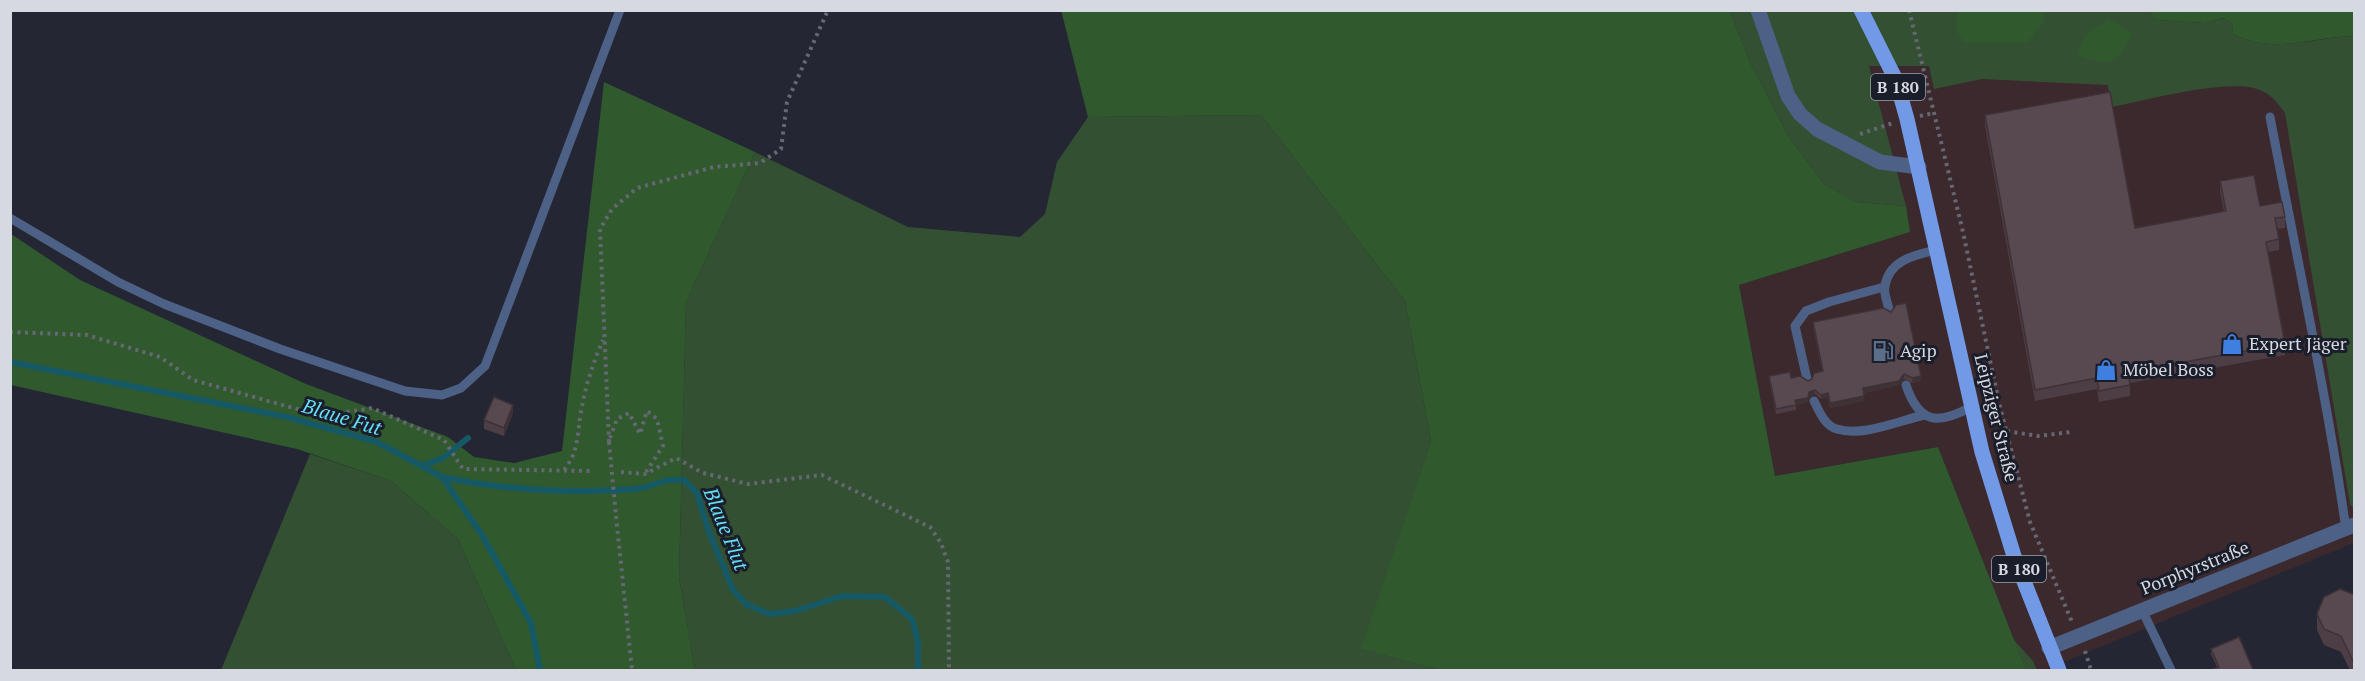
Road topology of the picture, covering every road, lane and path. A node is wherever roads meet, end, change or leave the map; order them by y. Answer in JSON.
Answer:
{"nodes":[{"id":1,"x":620,"y":10,"type":"edge"},
{"id":2,"x":828,"y":10,"type":"edge"},
{"id":3,"x":1758,"y":10,"type":"edge"},
{"id":4,"x":1862,"y":10,"type":"edge"},
{"id":5,"x":1909,"y":10,"type":"edge"},
{"id":6,"x":1934,"y":113,"type":"junction"},
{"id":7,"x":2270,"y":117,"type":"dead end"},
{"id":8,"x":1907,"y":119,"type":"junction"},
{"id":9,"x":1845,"y":145,"type":"junction"},
{"id":10,"x":1919,"y":168,"type":"junction"},
{"id":11,"x":10,"y":218,"type":"edge"},
{"id":12,"x":1936,"y":250,"type":"junction"},
{"id":13,"x":1884,"y":287,"type":"junction"},
{"id":14,"x":1889,"y":310,"type":"edge"},
{"id":15,"x":10,"y":332,"type":"edge"},
{"id":16,"x":604,"y":336,"type":"junction"},
{"id":17,"x":1807,"y":379,"type":"edge"},
{"id":18,"x":1906,"y":385,"type":"dead end"},
{"id":19,"x":1814,"y":401,"type":"dead end"},
{"id":20,"x":1971,"y":407,"type":"junction"},
{"id":21,"x":1924,"y":415,"type":"junction"},
{"id":22,"x":2007,"y":431,"type":"junction"},
{"id":23,"x":2071,"y":432,"type":"dead end"},
{"id":24,"x":609,"y":442,"type":"junction"},
{"id":25,"x":564,"y":470,"type":"junction"},
{"id":26,"x":594,"y":471,"type":"dead end"},
{"id":27,"x":621,"y":472,"type":"dead end"},
{"id":28,"x":645,"y":474,"type":"junction"},
{"id":29,"x":2350,"y":527,"type":"edge"},
{"id":30,"x":2142,"y":610,"type":"junction"},
{"id":31,"x":2078,"y":636,"type":"junction"},
{"id":32,"x":2049,"y":648,"type":"junction"},
{"id":33,"x":632,"y":670,"type":"edge"},
{"id":34,"x":949,"y":670,"type":"edge"},
{"id":35,"x":2059,"y":670,"type":"edge"},
{"id":36,"x":2091,"y":670,"type":"edge"},
{"id":37,"x":2171,"y":670,"type":"edge"}],
"edges":[{"from":1,"to":11,"type":"lane"},
{"from":2,"to":16,"type":"path"},
{"from":3,"to":9,"type":"street"},
{"from":4,"to":8,"type":"main road","name":"Leipziger Straße","number":"B 180"},
{"from":5,"to":6,"type":"path"},
{"from":6,"to":8,"type":"path"},
{"from":6,"to":22,"type":"path"},
{"from":7,"to":29,"type":"lane"},
{"from":8,"to":9,"type":"path"},
{"from":8,"to":10,"type":"main road","name":"Leipziger Straße","number":"B 180"},
{"from":9,"to":10,"type":"street"},
{"from":10,"to":12,"type":"main road","name":"Leipziger Straße","number":"B 180"},
{"from":12,"to":13,"type":"lane"},
{"from":12,"to":20,"type":"main road","name":"Leipziger Straße","number":"B 180"},
{"from":13,"to":14,"type":"lane"},
{"from":13,"to":17,"type":"lane"},
{"from":15,"to":25,"type":"path"},
{"from":16,"to":24,"type":"path"},
{"from":16,"to":25,"type":"path"},
{"from":18,"to":21,"type":"lane"},
{"from":19,"to":21,"type":"lane"},
{"from":20,"to":21,"type":"lane"},
{"from":20,"to":32,"type":"main road","name":"Leipziger Straße","number":"B 180"},
{"from":22,"to":23,"type":"path"},
{"from":22,"to":31,"type":"path"},
{"from":24,"to":28,"type":"path"},
{"from":24,"to":33,"type":"path","bridge":true},
{"from":25,"to":26,"type":"path"},
{"from":27,"to":28,"type":"path"},
{"from":28,"to":34,"type":"path"},
{"from":29,"to":30,"type":"street","name":"Porphyrstraße"},
{"from":30,"to":31,"type":"street","name":"Porphyrstraße"},
{"from":30,"to":37,"type":"lane"},
{"from":31,"to":32,"type":"street","name":"Porphyrstraße"},
{"from":31,"to":36,"type":"path"},
{"from":32,"to":35,"type":"main road","name":"Leipziger Straße","number":"B 180"}]}
